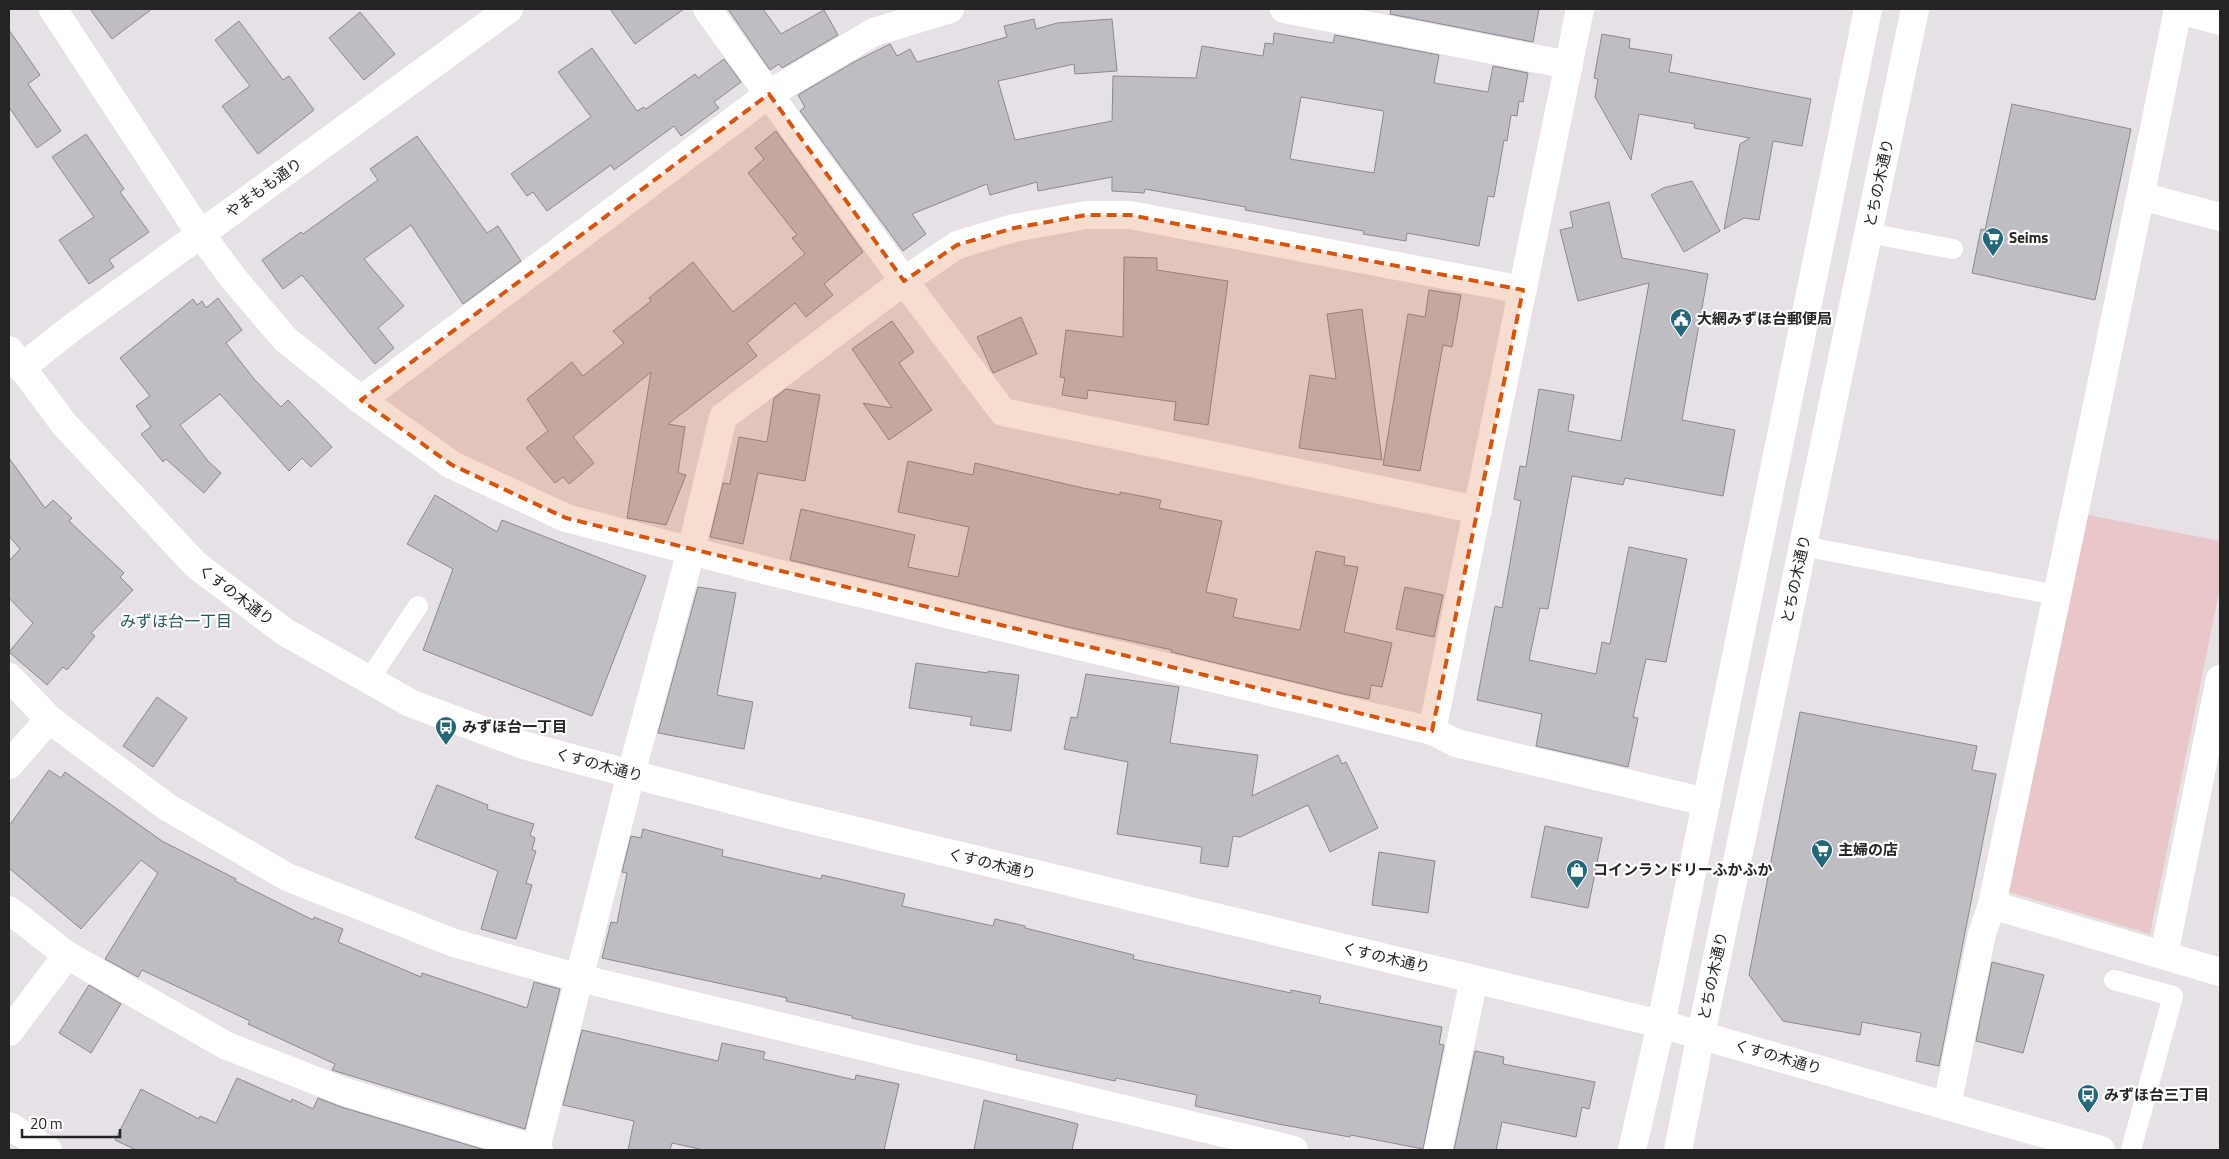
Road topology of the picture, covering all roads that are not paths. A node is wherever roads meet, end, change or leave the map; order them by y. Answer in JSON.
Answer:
{"nodes":[{"id":1,"x":53,"y":9,"type":"edge"},
{"id":2,"x":509,"y":9,"type":"edge"},
{"id":3,"x":707,"y":9,"type":"edge"},
{"id":4,"x":950,"y":9,"type":"edge"},
{"id":5,"x":1284,"y":9,"type":"edge"},
{"id":6,"x":1580,"y":9,"type":"edge"},
{"id":7,"x":1868,"y":9,"type":"edge"},
{"id":8,"x":1915,"y":9,"type":"edge"},
{"id":9,"x":2177,"y":9,"type":"edge"},
{"id":10,"x":2220,"y":21,"type":"edge"},
{"id":11,"x":1569,"y":64,"type":"junction"},
{"id":12,"x":769,"y":94,"type":"junction"},
{"id":13,"x":2141,"y":196,"type":"junction"},
{"id":14,"x":2220,"y":217,"type":"edge"},
{"id":15,"x":1868,"y":233,"type":"junction"},
{"id":16,"x":200,"y":235,"type":"junction"},
{"id":17,"x":1953,"y":249,"type":"dead end"},
{"id":18,"x":904,"y":281,"type":"junction"},
{"id":19,"x":1524,"y":290,"type":"junction"},
{"id":20,"x":13,"y":365,"type":"edge"},
{"id":21,"x":361,"y":400,"type":"junction"},
{"id":22,"x":1478,"y":510,"type":"junction"},
{"id":23,"x":1802,"y":546,"type":"junction"},
{"id":24,"x":691,"y":551,"type":"junction"},
{"id":25,"x":2056,"y":595,"type":"junction"},
{"id":26,"x":418,"y":606,"type":"dead end"},
{"id":27,"x":9,"y":677,"type":"edge"},
{"id":28,"x":2220,"y":679,"type":"edge"},
{"id":29,"x":369,"y":680,"type":"junction"},
{"id":30,"x":49,"y":719,"type":"junction"},
{"id":31,"x":1432,"y":731,"type":"junction"},
{"id":32,"x":9,"y":764,"type":"edge"},
{"id":33,"x":632,"y":774,"type":"junction"},
{"id":34,"x":1706,"y":802,"type":"junction"},
{"id":35,"x":1992,"y":905,"type":"junction"},
{"id":36,"x":9,"y":910,"type":"edge"},
{"id":37,"x":67,"y":955,"type":"junction"},
{"id":38,"x":2164,"y":955,"type":"junction"},
{"id":39,"x":2220,"y":972,"type":"edge"},
{"id":40,"x":579,"y":978,"type":"junction"},
{"id":41,"x":1474,"y":979,"type":"junction"},
{"id":42,"x":2114,"y":980,"type":"dead end"},
{"id":43,"x":1661,"y":1024,"type":"junction"},
{"id":44,"x":9,"y":1032,"type":"edge"},
{"id":45,"x":1700,"y":1034,"type":"junction"},
{"id":46,"x":1947,"y":1106,"type":"junction"},
{"id":47,"x":9,"y":1126,"type":"edge"},
{"id":48,"x":536,"y":1149,"type":"edge"},
{"id":49,"x":48,"y":1150,"type":"edge"},
{"id":50,"x":1294,"y":1150,"type":"edge"},
{"id":51,"x":1438,"y":1150,"type":"edge"},
{"id":52,"x":1632,"y":1150,"type":"edge"},
{"id":53,"x":1678,"y":1150,"type":"edge"},
{"id":54,"x":2101,"y":1150,"type":"edge"},
{"id":55,"x":2131,"y":1150,"type":"edge"}],
"edges":[{"from":1,"to":16,"type":"street"},
{"from":2,"to":16,"type":"street","name":"やまもも通り"},
{"from":3,"to":12,"type":"street"},
{"from":4,"to":12,"type":"street"},
{"from":5,"to":11,"type":"street"},
{"from":6,"to":11,"type":"street"},
{"from":7,"to":34,"type":"street"},
{"from":8,"to":15,"type":"street","name":"とちの木通り"},
{"from":9,"to":10,"type":"street"},
{"from":9,"to":13,"type":"street"},
{"from":11,"to":19,"type":"street"},
{"from":12,"to":18,"type":"street"},
{"from":12,"to":21,"type":"street"},
{"from":13,"to":14,"type":"street"},
{"from":13,"to":25,"type":"street"},
{"from":15,"to":17,"type":"lane"},
{"from":15,"to":23,"type":"street","name":"とちの木通り"},
{"from":16,"to":20,"type":"street","name":"やまもも通り"},
{"from":16,"to":21,"type":"street"},
{"from":18,"to":19,"type":"street"},
{"from":18,"to":22,"type":"street"},
{"from":18,"to":24,"type":"street"},
{"from":19,"to":22,"type":"street"},
{"from":20,"to":29,"type":"street","name":"くすの木通り"},
{"from":21,"to":24,"type":"street"},
{"from":22,"to":31,"type":"street"},
{"from":23,"to":25,"type":"lane"},
{"from":23,"to":45,"type":"street","name":"とちの木通り"},
{"from":24,"to":31,"type":"street"},
{"from":24,"to":33,"type":"street"},
{"from":25,"to":35,"type":"street"},
{"from":26,"to":29,"type":"lane"},
{"from":27,"to":30,"type":"street"},
{"from":28,"to":38,"type":"street"},
{"from":29,"to":33,"type":"street","name":"くすの木通り"},
{"from":30,"to":32,"type":"street"},
{"from":30,"to":40,"type":"street"},
{"from":31,"to":34,"type":"street"},
{"from":33,"to":40,"type":"street"},
{"from":33,"to":41,"type":"street","name":"くすの木通り"},
{"from":34,"to":43,"type":"street"},
{"from":35,"to":38,"type":"street"},
{"from":35,"to":46,"type":"street"},
{"from":36,"to":37,"type":"street"},
{"from":37,"to":44,"type":"street"},
{"from":37,"to":48,"type":"street"},
{"from":38,"to":39,"type":"street"},
{"from":40,"to":48,"type":"street"},
{"from":40,"to":50,"type":"street"},
{"from":41,"to":43,"type":"street","name":"くすの木通り"},
{"from":41,"to":51,"type":"street"},
{"from":42,"to":55,"type":"lane"},
{"from":43,"to":45,"type":"street","name":"くすの木通り"},
{"from":43,"to":52,"type":"street"},
{"from":45,"to":46,"type":"street","name":"くすの木通り"},
{"from":45,"to":53,"type":"street","name":"とちの木通り"},
{"from":46,"to":54,"type":"street","name":"くすの木通り"},
{"from":47,"to":49,"type":"street"}]}
